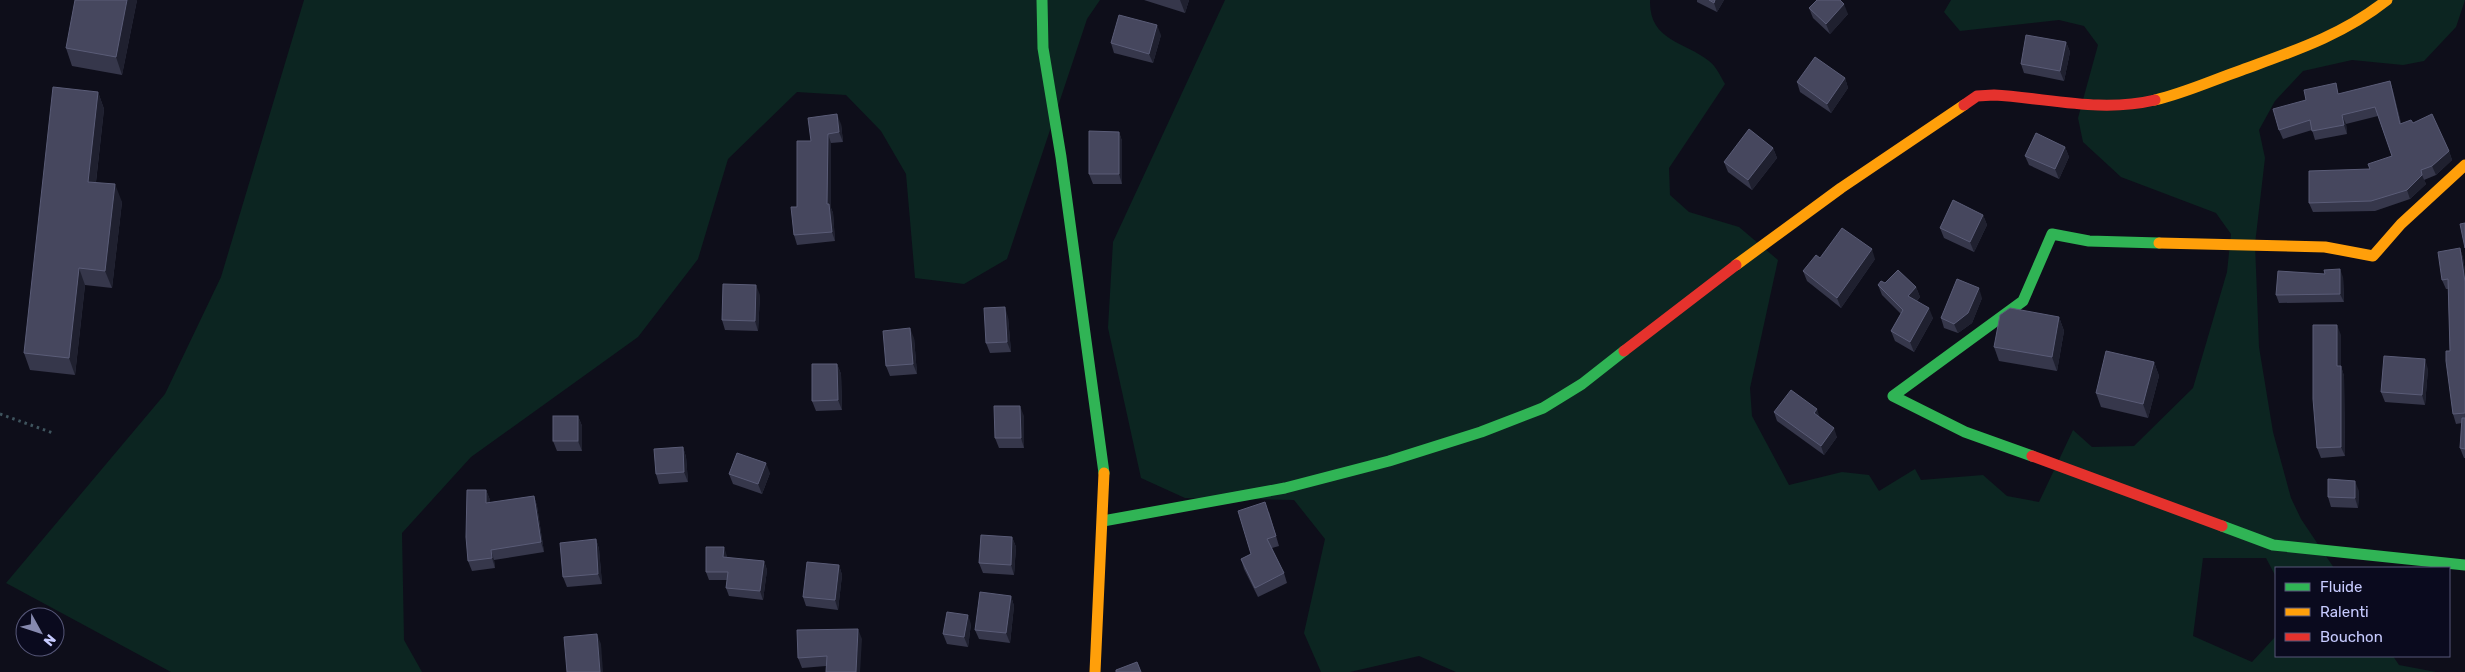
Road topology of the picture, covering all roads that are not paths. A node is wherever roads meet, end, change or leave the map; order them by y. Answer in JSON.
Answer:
{"nodes":[{"id":1,"x":1042,"y":0,"type":"edge"},
{"id":2,"x":2387,"y":0,"type":"edge"},
{"id":3,"x":2465,"y":165,"type":"edge"},
{"id":4,"x":1102,"y":521,"type":"junction"},
{"id":5,"x":2465,"y":565,"type":"edge"},
{"id":6,"x":1095,"y":672,"type":"edge"}],
"edges":[{"from":1,"to":4,"type":"street"},
{"from":2,"to":4,"type":"street"},
{"from":3,"to":5,"type":"street"},
{"from":4,"to":6,"type":"street"}]}
